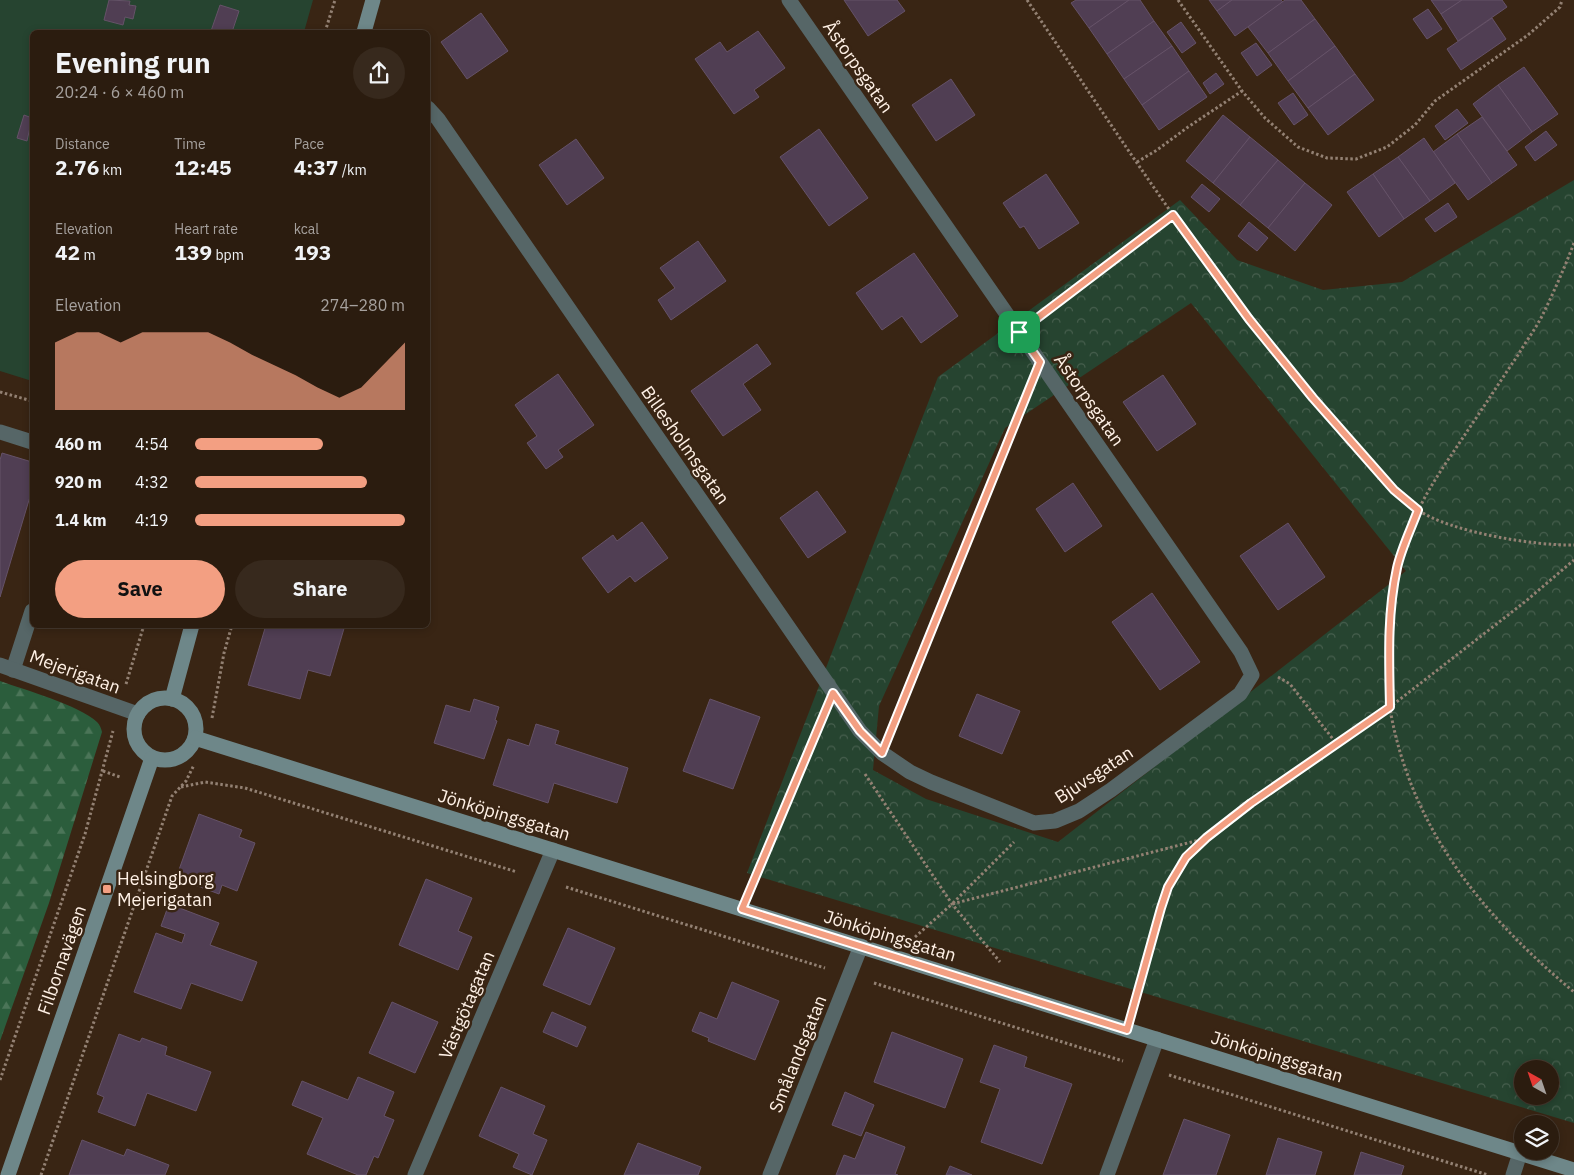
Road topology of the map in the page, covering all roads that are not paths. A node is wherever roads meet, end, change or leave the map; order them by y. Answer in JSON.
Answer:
{"nodes":[{"id":1,"x":373,"y":0,"type":"edge"},
{"id":2,"x":789,"y":0,"type":"edge"},
{"id":3,"x":365,"y":30,"type":"edge"},
{"id":4,"x":430,"y":110,"type":"edge"},
{"id":5,"x":0,"y":432,"type":"edge"},
{"id":6,"x":30,"y":441,"type":"edge"},
{"id":7,"x":30,"y":615,"type":"edge"},
{"id":8,"x":191,"y":628,"type":"edge"},
{"id":9,"x":7,"y":667,"type":"edge"},
{"id":10,"x":1252,"y":675,"type":"joint"},
{"id":11,"x":172,"y":699,"type":"junction"},
{"id":12,"x":138,"y":714,"type":"junction"},
{"id":13,"x":201,"y":740,"type":"junction"},
{"id":14,"x":152,"y":758,"type":"junction"},
{"id":15,"x":931,"y":782,"type":"joint"},
{"id":16,"x":553,"y":850,"type":"junction"},
{"id":17,"x":861,"y":946,"type":"junction"},
{"id":18,"x":1157,"y":1039,"type":"junction"},
{"id":19,"x":1514,"y":1151,"type":"edge"},
{"id":20,"x":1518,"y":1160,"type":"edge"},
{"id":21,"x":1542,"y":1160,"type":"edge"},
{"id":22,"x":1574,"y":1170,"type":"edge"},
{"id":23,"x":8,"y":1175,"type":"edge"},
{"id":24,"x":415,"y":1175,"type":"edge"},
{"id":25,"x":770,"y":1175,"type":"edge"},
{"id":26,"x":1108,"y":1175,"type":"edge"},
{"id":27,"x":1513,"y":1175,"type":"edge"}],
"edges":[{"from":1,"to":3,"type":"street"},
{"from":2,"to":10,"type":"street","name":"Åstorpsgatan"},
{"from":4,"to":15,"type":"street","name":"Billesholmsgatan"},
{"from":5,"to":6,"type":"street"},
{"from":7,"to":9,"type":"street"},
{"from":8,"to":11,"type":"street"},
{"from":9,"to":12,"type":"street","name":"Mejerigatan"},
{"from":10,"to":15,"type":"street","name":"Bjuvsgatan"},
{"from":11,"to":12,"type":"street"},
{"from":11,"to":13,"type":"street"},
{"from":12,"to":14,"type":"street"},
{"from":13,"to":14,"type":"street"},
{"from":13,"to":16,"type":"street","name":"Jönköpingsgatan"},
{"from":14,"to":23,"type":"street","name":"Filbornavägen"},
{"from":16,"to":17,"type":"street","name":"Jönköpingsgatan"},
{"from":16,"to":24,"type":"street","name":"Västgötagatan"},
{"from":17,"to":18,"type":"street","name":"Jönköpingsgatan"},
{"from":17,"to":25,"type":"street","name":"Smålandsgatan"},
{"from":18,"to":19,"type":"street","name":"Jönköpingsgatan"},
{"from":18,"to":26,"type":"street"},
{"from":20,"to":27,"type":"street"},
{"from":21,"to":22,"type":"street","name":"Jönköpingsgatan"}]}
